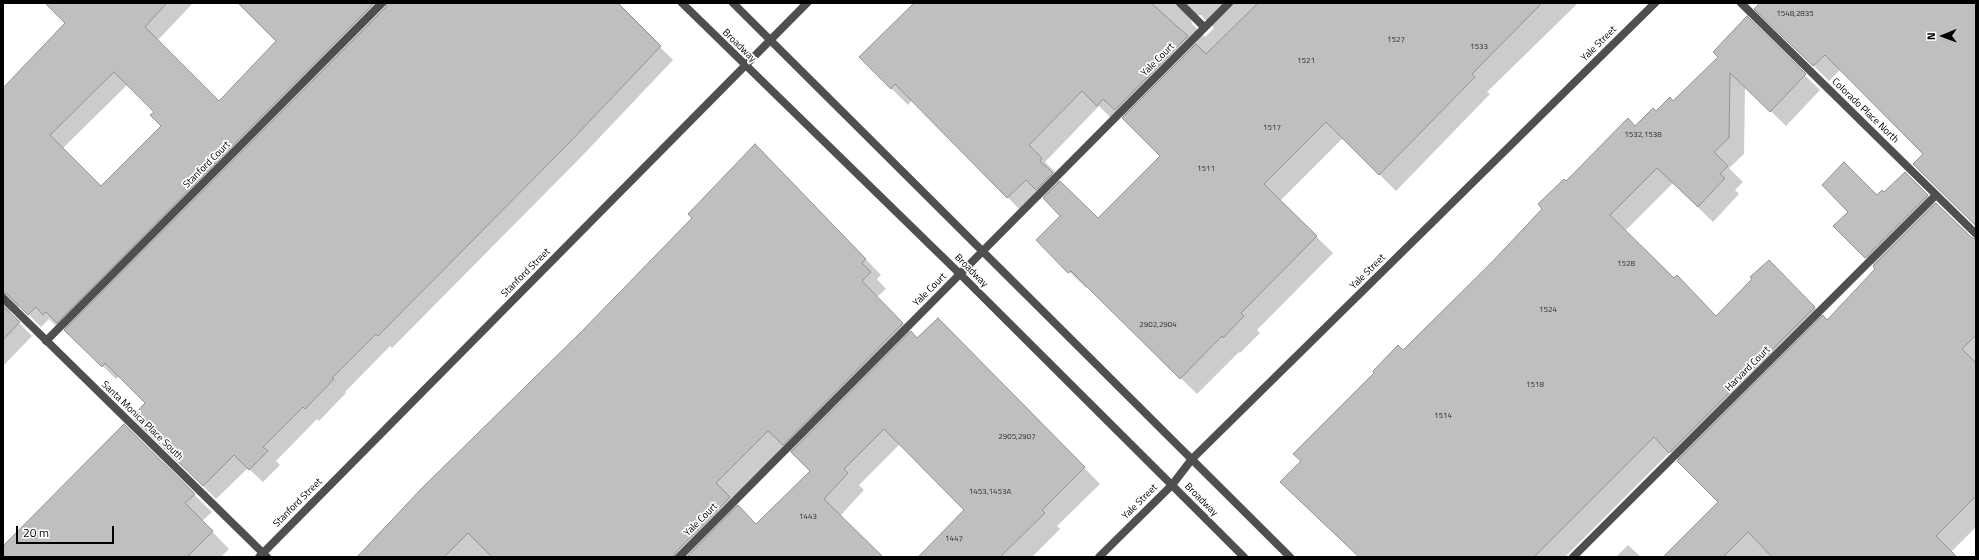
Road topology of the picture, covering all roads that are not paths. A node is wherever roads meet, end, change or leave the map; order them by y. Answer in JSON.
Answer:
{"nodes":[{"id":1,"x":382,"y":3,"type":"edge"},
{"id":2,"x":682,"y":3,"type":"edge"},
{"id":3,"x":733,"y":3,"type":"edge"},
{"id":4,"x":807,"y":3,"type":"edge"},
{"id":5,"x":1180,"y":3,"type":"edge"},
{"id":6,"x":1228,"y":3,"type":"edge"},
{"id":7,"x":1655,"y":3,"type":"edge"},
{"id":8,"x":1741,"y":3,"type":"edge"},
{"id":9,"x":1204,"y":27,"type":"junction"},
{"id":10,"x":770,"y":41,"type":"junction"},
{"id":11,"x":744,"y":65,"type":"junction"},
{"id":12,"x":1936,"y":195,"type":"junction"},
{"id":13,"x":1976,"y":234,"type":"edge"},
{"id":14,"x":983,"y":251,"type":"junction"},
{"id":15,"x":960,"y":274,"type":"junction"},
{"id":16,"x":3,"y":298,"type":"edge"},
{"id":17,"x":46,"y":341,"type":"junction"},
{"id":18,"x":1192,"y":459,"type":"junction"},
{"id":19,"x":1172,"y":485,"type":"junction"},
{"id":20,"x":263,"y":556,"type":"edge"},
{"id":21,"x":679,"y":557,"type":"edge"},
{"id":22,"x":1099,"y":557,"type":"edge"},
{"id":23,"x":1244,"y":557,"type":"edge"},
{"id":24,"x":1290,"y":557,"type":"edge"},
{"id":25,"x":1573,"y":557,"type":"edge"}],
"edges":[{"from":1,"to":17,"type":"street","name":"Stanford Court"},
{"from":2,"to":11,"type":"street","name":"Broadway"},
{"from":3,"to":10,"type":"street"},
{"from":4,"to":10,"type":"street","name":"Stanford Street"},
{"from":5,"to":9,"type":"street"},
{"from":6,"to":9,"type":"street","name":"Yale Court"},
{"from":7,"to":18,"type":"street","name":"Yale Street"},
{"from":8,"to":12,"type":"street","name":"Colorado Place North"},
{"from":9,"to":14,"type":"street","name":"Yale Court"},
{"from":10,"to":11,"type":"street","name":"Stanford Street"},
{"from":10,"to":14,"type":"street"},
{"from":11,"to":15,"type":"street","name":"Broadway"},
{"from":11,"to":20,"type":"street","name":"Stanford Street"},
{"from":12,"to":13,"type":"street","name":"Colorado Place North"},
{"from":12,"to":25,"type":"street","name":"Harvard Court"},
{"from":14,"to":15,"type":"street","name":"Yale Court"},
{"from":14,"to":18,"type":"street"},
{"from":15,"to":19,"type":"street","name":"Broadway"},
{"from":15,"to":21,"type":"street","name":"Yale Court"},
{"from":16,"to":17,"type":"street","name":"Santa Monica Place South"},
{"from":17,"to":20,"type":"street","name":"Santa Monica Place South"},
{"from":18,"to":19,"type":"street","name":"Yale Street"},
{"from":18,"to":24,"type":"street"},
{"from":19,"to":22,"type":"street","name":"Yale Street"},
{"from":19,"to":23,"type":"street","name":"Broadway"}]}
